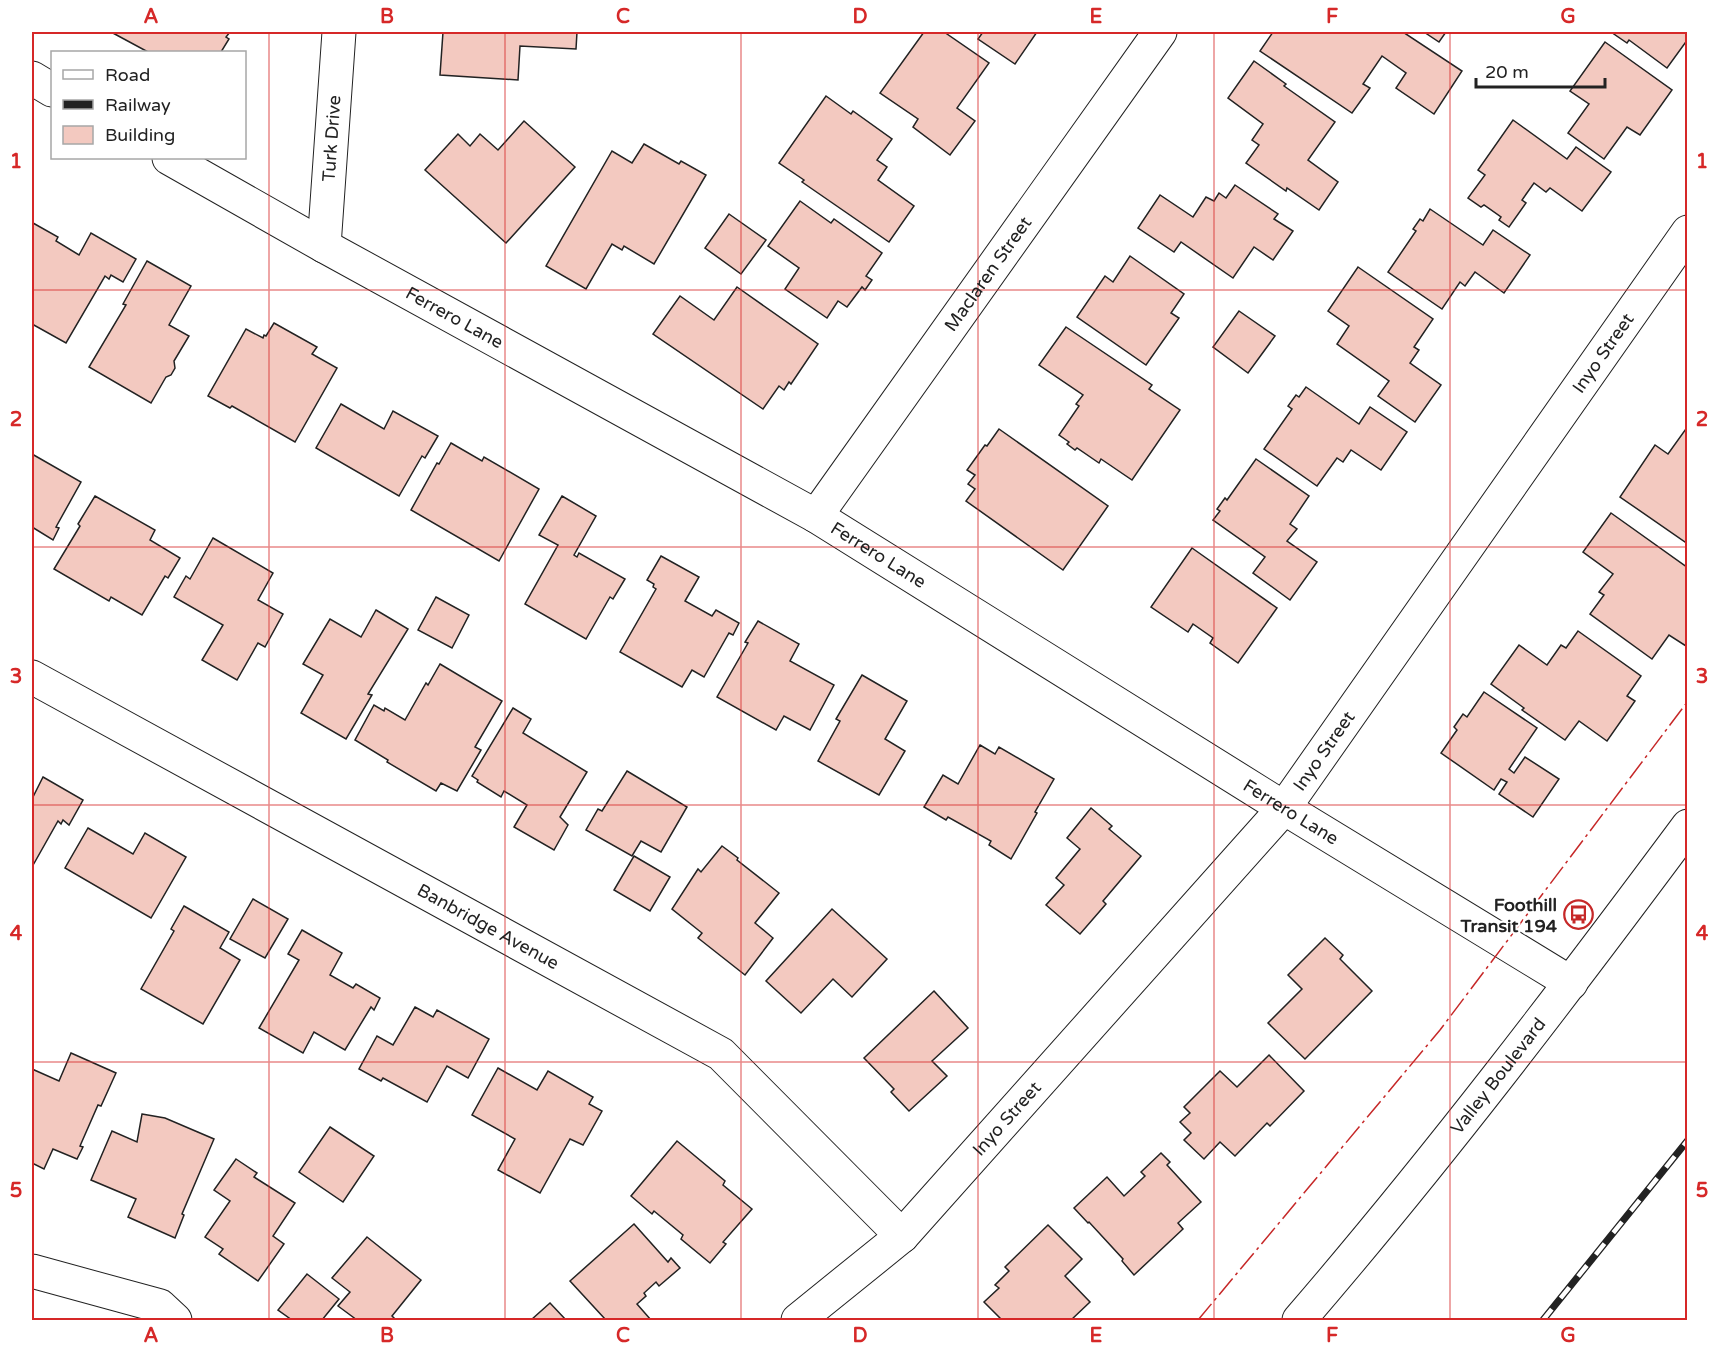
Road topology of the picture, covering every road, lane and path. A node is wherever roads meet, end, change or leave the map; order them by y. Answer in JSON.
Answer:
{"nodes":[{"id":1,"x":339,"y":32,"type":"edge"},
{"id":2,"x":1160,"y":32,"type":"edge"},
{"id":3,"x":32,"y":78,"type":"edge"},
{"id":4,"x":51,"y":89,"type":"edge"},
{"id":5,"x":171,"y":159,"type":"edge"},
{"id":6,"x":1688,"y":232,"type":"edge"},
{"id":7,"x":324,"y":246,"type":"junction"},
{"id":8,"x":816,"y":516,"type":"junction"},
{"id":9,"x":32,"y":678,"type":"edge"},
{"id":10,"x":1284,"y":808,"type":"junction"},
{"id":11,"x":1688,"y":826,"type":"edge"},
{"id":12,"x":1571,"y":983,"type":"junction"},
{"id":13,"x":902,"y":1236,"type":"junction"},
{"id":14,"x":32,"y":1271,"type":"edge"},
{"id":15,"x":175,"y":1320,"type":"edge"},
{"id":16,"x":798,"y":1320,"type":"edge"},
{"id":17,"x":1299,"y":1320,"type":"edge"}],
"edges":[{"from":1,"to":7,"type":"street","name":"Turk Drive"},
{"from":2,"to":8,"type":"street","name":"Maclaren Street"},
{"from":3,"to":4,"type":"street"},
{"from":5,"to":7,"type":"street","name":"Ferrero Lane"},
{"from":6,"to":10,"type":"street","name":"Inyo Street"},
{"from":7,"to":8,"type":"street","name":"Ferrero Lane"},
{"from":8,"to":10,"type":"street","name":"Ferrero Lane"},
{"from":9,"to":13,"type":"street","name":"Banbridge Avenue"},
{"from":10,"to":12,"type":"street","name":"Ferrero Lane"},
{"from":10,"to":13,"type":"street","name":"Inyo Street"},
{"from":11,"to":12,"type":"street","name":"Valley Boulevard"},
{"from":12,"to":17,"type":"street","name":"Valley Boulevard"},
{"from":13,"to":16,"type":"street","name":"Inyo Street"},
{"from":14,"to":15,"type":"street"}]}
